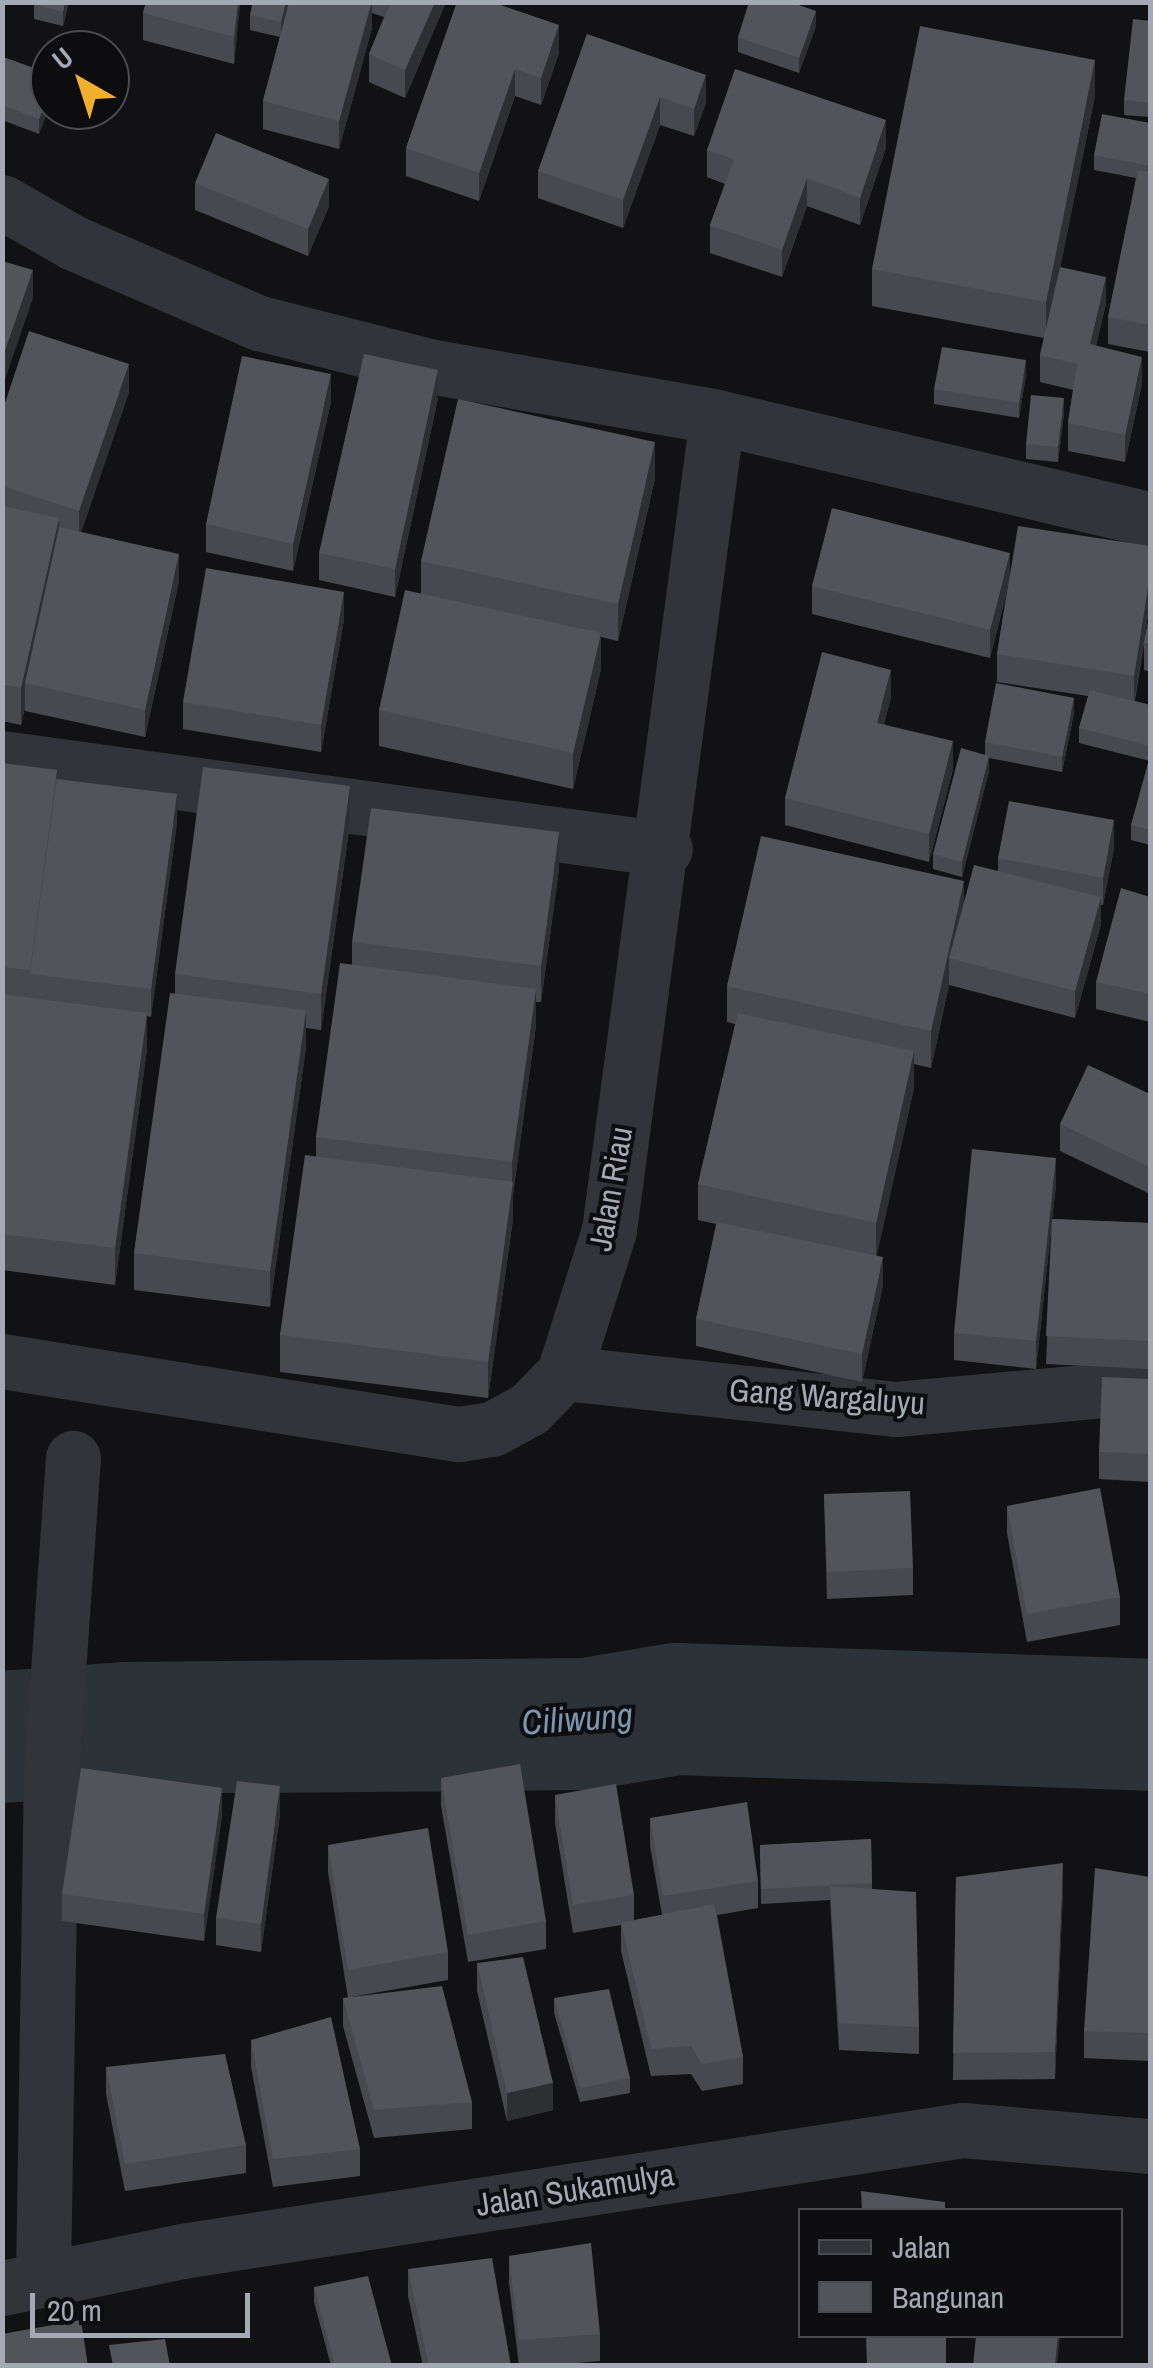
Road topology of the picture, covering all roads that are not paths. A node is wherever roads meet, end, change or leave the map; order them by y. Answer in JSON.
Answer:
{"nodes":[{"id":1,"x":2,"y":202,"type":"edge"},
{"id":2,"x":717,"y":417,"type":"junction"},
{"id":3,"x":1150,"y":519,"type":"edge"},
{"id":4,"x":2,"y":758,"type":"edge"},
{"id":5,"x":665,"y":849,"type":"junction"},
{"id":6,"x":2,"y":1361,"type":"edge"},
{"id":7,"x":564,"y":1373,"type":"junction"},
{"id":8,"x":1150,"y":1386,"type":"edge"},
{"id":9,"x":73,"y":1458,"type":"dead end"},
{"id":10,"x":1150,"y":2146,"type":"edge"},
{"id":11,"x":23,"y":2284,"type":"edge"}],
"edges":[{"from":1,"to":2,"type":"street"},
{"from":2,"to":3,"type":"street"},
{"from":2,"to":5,"type":"street","name":"Jalan Riau"},
{"from":4,"to":5,"type":"street"},
{"from":5,"to":7,"type":"street","name":"Jalan Riau"},
{"from":6,"to":7,"type":"street","name":"Jalan Riau"},
{"from":7,"to":8,"type":"street","name":"Gang Wargaluyu"},
{"from":9,"to":11,"type":"street"},
{"from":10,"to":11,"type":"street","name":"Jalan Sukamulya"}]}
